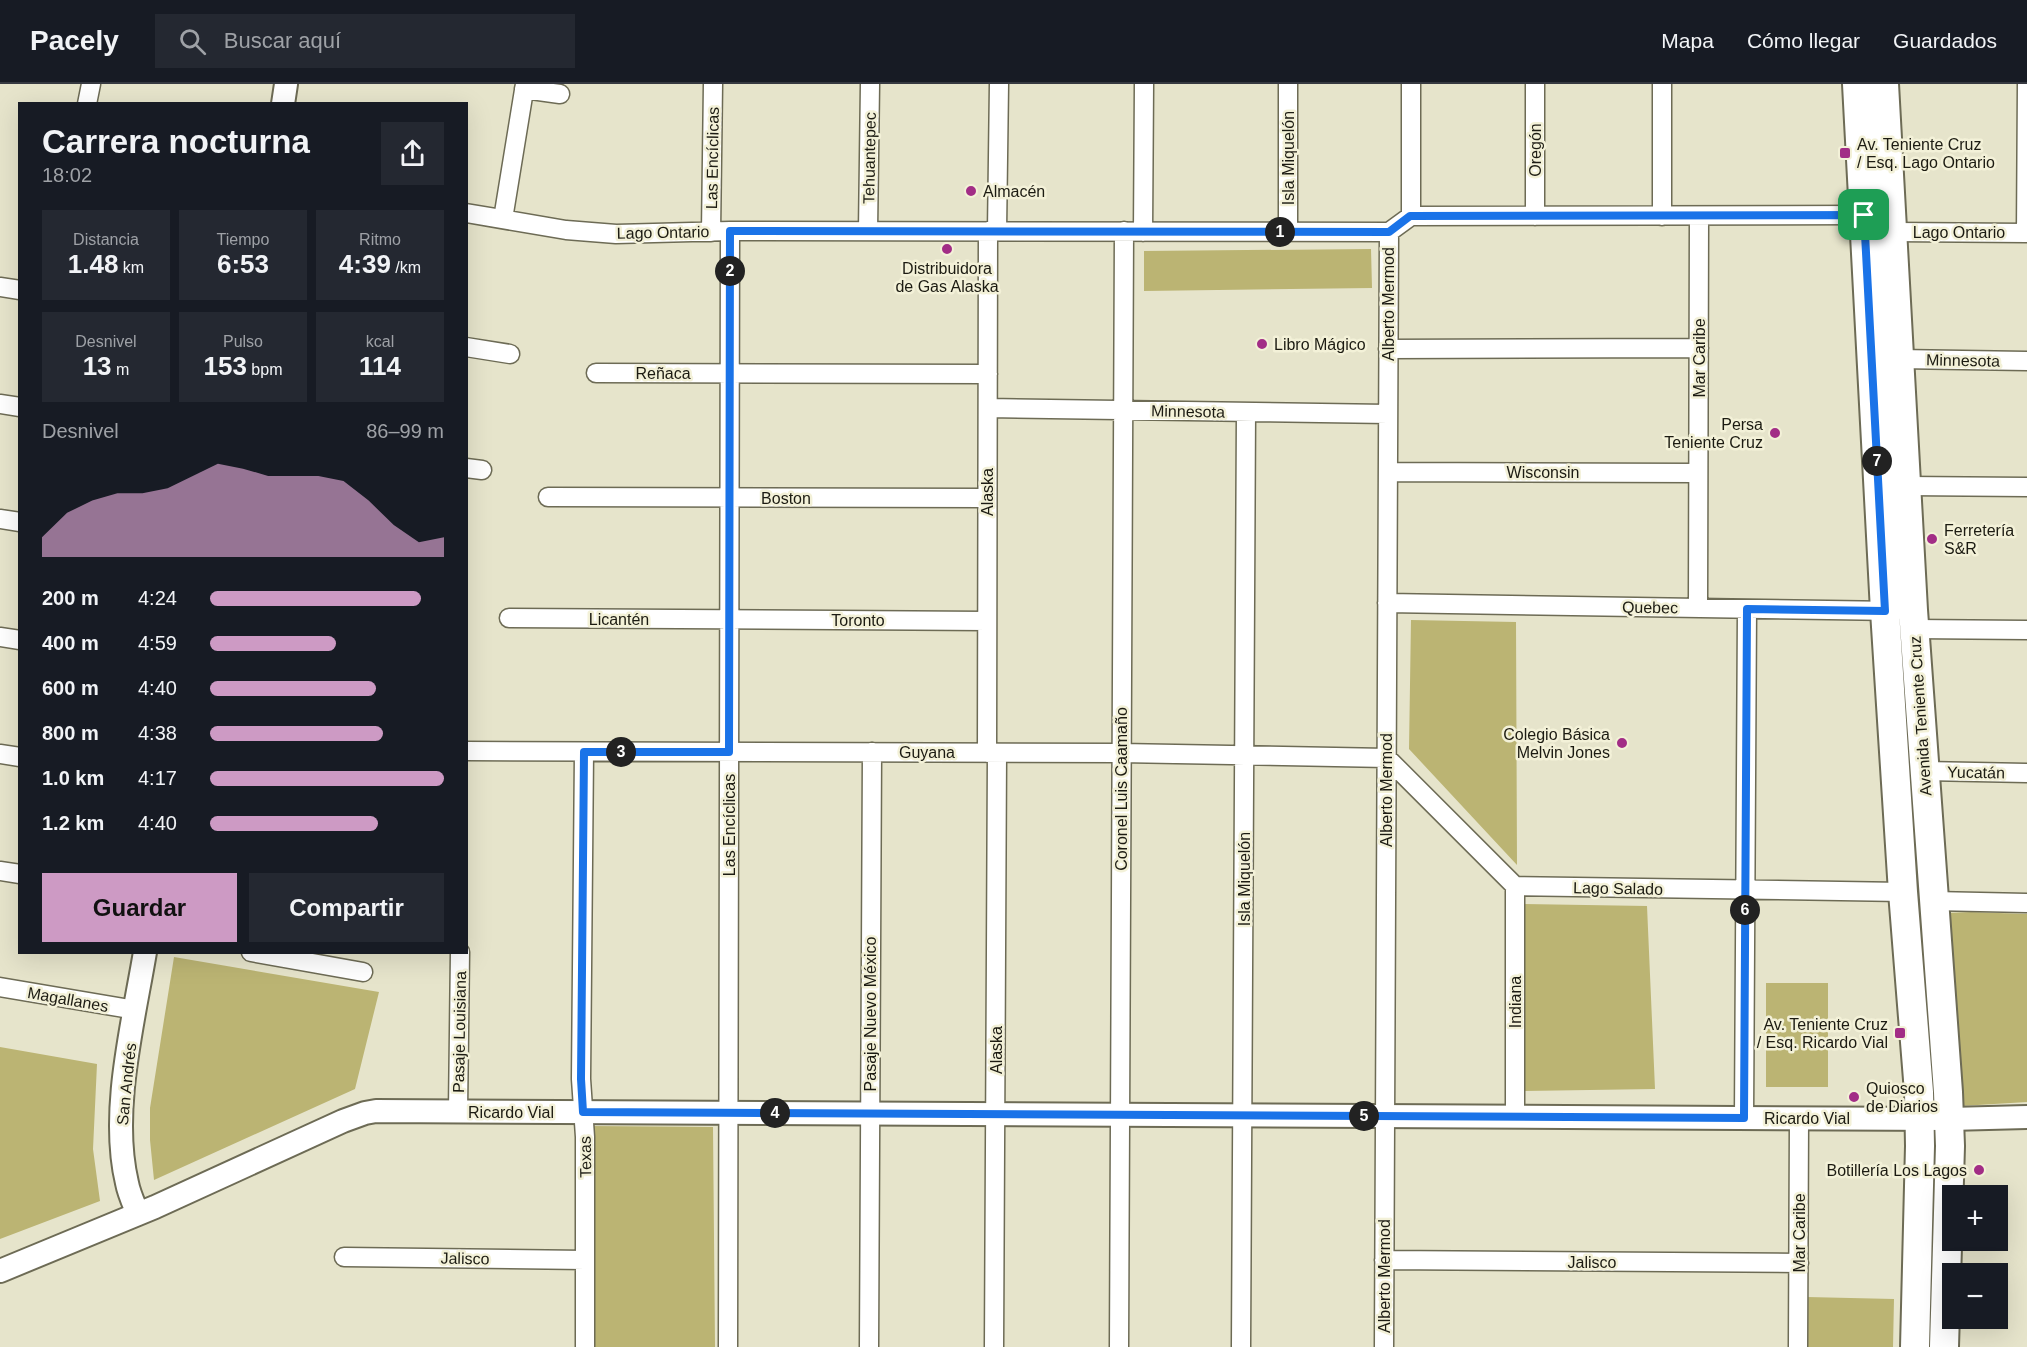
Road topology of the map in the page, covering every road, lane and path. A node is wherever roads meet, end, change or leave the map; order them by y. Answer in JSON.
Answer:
{"nodes":[{"id":1,"x":91,"y":84,"type":"edge"},
{"id":2,"x":286,"y":84,"type":"edge"},
{"id":3,"x":713,"y":84,"type":"edge"},
{"id":4,"x":870,"y":84,"type":"edge"},
{"id":5,"x":999,"y":84,"type":"edge"},
{"id":6,"x":1144,"y":84,"type":"edge"},
{"id":7,"x":1288,"y":84,"type":"edge"},
{"id":8,"x":1411,"y":84,"type":"edge"},
{"id":9,"x":1535,"y":84,"type":"edge"},
{"id":10,"x":1662,"y":84,"type":"edge"},
{"id":11,"x":1857,"y":84,"type":"edge"},
{"id":12,"x":1884,"y":84,"type":"edge"},
{"id":13,"x":2027,"y":84,"type":"edge"},
{"id":14,"x":525,"y":86,"type":"edge"},
{"id":15,"x":560,"y":94,"type":"dead end"},
{"id":16,"x":87,"y":102,"type":"edge"},
{"id":17,"x":283,"y":102,"type":"edge"},
{"id":18,"x":468,"y":213,"type":"edge"},
{"id":19,"x":1864,"y":215,"type":"junction"},
{"id":20,"x":1410,"y":216,"type":"junction"},
{"id":21,"x":1535,"y":216,"type":"junction"},
{"id":22,"x":1662,"y":216,"type":"junction"},
{"id":23,"x":1700,"y":216,"type":"junction"},
{"id":24,"x":503,"y":219,"type":"junction"},
{"id":25,"x":730,"y":231,"type":"junction"},
{"id":26,"x":868,"y":231,"type":"junction"},
{"id":27,"x":993,"y":231,"type":"junction"},
{"id":28,"x":1124,"y":231,"type":"junction"},
{"id":29,"x":711,"y":232,"type":"junction"},
{"id":30,"x":1143,"y":232,"type":"junction"},
{"id":31,"x":1288,"y":232,"type":"junction"},
{"id":32,"x":1389,"y":232,"type":"junction"},
{"id":33,"x":1892,"y":232,"type":"junction"},
{"id":34,"x":2026,"y":232,"type":"edge"},
{"id":35,"x":0,"y":287,"type":"edge"},
{"id":36,"x":18,"y":290,"type":"edge"},
{"id":37,"x":468,"y":347,"type":"edge"},
{"id":38,"x":1388,"y":348,"type":"junction"},
{"id":39,"x":1699,"y":348,"type":"junction"},
{"id":40,"x":510,"y":354,"type":"dead end"},
{"id":41,"x":1898,"y":359,"type":"junction"},
{"id":42,"x":2027,"y":361,"type":"edge"},
{"id":43,"x":730,"y":372,"type":"junction"},
{"id":44,"x":596,"y":373,"type":"dead end"},
{"id":45,"x":988,"y":374,"type":"junction"},
{"id":46,"x":0,"y":404,"type":"edge"},
{"id":47,"x":18,"y":407,"type":"edge"},
{"id":48,"x":988,"y":408,"type":"junction"},
{"id":49,"x":1123,"y":410,"type":"junction"},
{"id":50,"x":1246,"y":412,"type":"junction"},
{"id":51,"x":1388,"y":414,"type":"junction"},
{"id":52,"x":1388,"y":472,"type":"junction"},
{"id":53,"x":1698,"y":473,"type":"junction"},
{"id":54,"x":1906,"y":486,"type":"junction"},
{"id":55,"x":2027,"y":487,"type":"edge"},
{"id":56,"x":548,"y":497,"type":"dead end"},
{"id":57,"x":730,"y":498,"type":"junction"},
{"id":58,"x":987,"y":498,"type":"junction"},
{"id":59,"x":0,"y":519,"type":"edge"},
{"id":60,"x":18,"y":522,"type":"edge"},
{"id":61,"x":1387,"y":603,"type":"junction"},
{"id":62,"x":1698,"y":608,"type":"junction"},
{"id":63,"x":1747,"y":609,"type":"junction"},
{"id":64,"x":1904,"y":617,"type":"junction"},
{"id":65,"x":509,"y":618,"type":"dead end"},
{"id":66,"x":729,"y":620,"type":"junction"},
{"id":67,"x":987,"y":621,"type":"junction"},
{"id":68,"x":2027,"y":630,"type":"edge"},
{"id":69,"x":0,"y":637,"type":"edge"},
{"id":70,"x":18,"y":640,"type":"edge"},
{"id":71,"x":468,"y":751,"type":"edge"},
{"id":72,"x":584,"y":752,"type":"junction"},
{"id":73,"x":729,"y":752,"type":"junction"},
{"id":74,"x":872,"y":752,"type":"junction"},
{"id":75,"x":992,"y":753,"type":"junction"},
{"id":76,"x":1121,"y":753,"type":"junction"},
{"id":77,"x":0,"y":754,"type":"edge"},
{"id":78,"x":1244,"y":755,"type":"junction"},
{"id":79,"x":18,"y":757,"type":"edge"},
{"id":80,"x":1387,"y":758,"type":"junction"},
{"id":81,"x":1924,"y":771,"type":"junction"},
{"id":82,"x":2027,"y":773,"type":"edge"},
{"id":83,"x":0,"y":871,"type":"edge"},
{"id":84,"x":18,"y":874,"type":"edge"},
{"id":85,"x":1515,"y":886,"type":"junction"},
{"id":86,"x":1745,"y":890,"type":"junction"},
{"id":87,"x":1903,"y":892,"type":"junction"},
{"id":88,"x":1933,"y":901,"type":"junction"},
{"id":89,"x":2027,"y":903,"type":"edge"},
{"id":90,"x":145,"y":954,"type":"edge"},
{"id":91,"x":262,"y":954,"type":"edge"},
{"id":92,"x":460,"y":954,"type":"edge"},
{"id":93,"x":363,"y":972,"type":"dead end"},
{"id":94,"x":0,"y":987,"type":"edge"},
{"id":95,"x":136,"y":1010,"type":"junction"},
{"id":96,"x":459,"y":1111,"type":"junction"},
{"id":97,"x":583,"y":1112,"type":"junction"},
{"id":98,"x":728,"y":1113,"type":"junction"},
{"id":99,"x":870,"y":1114,"type":"junction"},
{"id":100,"x":995,"y":1114,"type":"junction"},
{"id":101,"x":1120,"y":1115,"type":"junction"},
{"id":102,"x":1242,"y":1116,"type":"junction"},
{"id":103,"x":1385,"y":1116,"type":"junction"},
{"id":104,"x":1515,"y":1117,"type":"junction"},
{"id":105,"x":2027,"y":1117,"type":"edge"},
{"id":106,"x":1744,"y":1118,"type":"junction"},
{"id":107,"x":1799,"y":1119,"type":"junction"},
{"id":108,"x":1920,"y":1119,"type":"junction"},
{"id":109,"x":1950,"y":1119,"type":"junction"},
{"id":110,"x":138,"y":1214,"type":"junction"},
{"id":111,"x":344,"y":1257,"type":"dead end"},
{"id":112,"x":585,"y":1260,"type":"junction"},
{"id":113,"x":1384,"y":1260,"type":"junction"},
{"id":114,"x":1799,"y":1263,"type":"junction"},
{"id":115,"x":0,"y":1271,"type":"edge"},
{"id":116,"x":585,"y":1347,"type":"edge"},
{"id":117,"x":728,"y":1347,"type":"edge"},
{"id":118,"x":868,"y":1347,"type":"edge"},
{"id":119,"x":994,"y":1347,"type":"edge"},
{"id":120,"x":1119,"y":1347,"type":"edge"},
{"id":121,"x":1241,"y":1347,"type":"edge"},
{"id":122,"x":1384,"y":1347,"type":"edge"},
{"id":123,"x":1798,"y":1347,"type":"edge"},
{"id":124,"x":1915,"y":1347,"type":"edge"},
{"id":125,"x":1944,"y":1347,"type":"edge"}],
"edges":[{"from":1,"to":16,"type":"street"},
{"from":2,"to":17,"type":"street"},
{"from":3,"to":29,"type":"street","name":"Las Encíclicas"},
{"from":4,"to":26,"type":"street","name":"Tehuantepec"},
{"from":5,"to":27,"type":"street","name":"Alaska"},
{"from":6,"to":30,"type":"street"},
{"from":7,"to":31,"type":"street","name":"Isla Miquelón"},
{"from":8,"to":20,"type":"street"},
{"from":9,"to":21,"type":"street","name":"Oregón"},
{"from":10,"to":22,"type":"street"},
{"from":11,"to":19,"type":"main road","name":"Avenida Teniente Cruz"},
{"from":12,"to":33,"type":"main road","name":"Avenida Teniente Cruz"},
{"from":13,"to":34,"type":"street"},
{"from":14,"to":15,"type":"street"},
{"from":14,"to":24,"type":"street"},
{"from":18,"to":24,"type":"street","name":"Lago Ontario"},
{"from":19,"to":23,"type":"street"},
{"from":19,"to":64,"type":"main road","name":"Avenida Teniente Cruz"},
{"from":20,"to":21,"type":"street"},
{"from":20,"to":32,"type":"street"},
{"from":21,"to":22,"type":"street"},
{"from":22,"to":23,"type":"street"},
{"from":23,"to":39,"type":"street","name":"Mar Caribe"},
{"from":24,"to":29,"type":"street","name":"Lago Ontario"},
{"from":25,"to":26,"type":"street","name":"Lago Ontario"},
{"from":25,"to":29,"type":"street","name":"Lago Ontario"},
{"from":25,"to":43,"type":"street","name":"Las Encíclicas"},
{"from":26,"to":27,"type":"street","name":"Lago Ontario"},
{"from":27,"to":28,"type":"street","name":"Lago Ontario"},
{"from":27,"to":45,"type":"street","name":"Alaska"},
{"from":28,"to":30,"type":"street","name":"Lago Ontario"},
{"from":28,"to":49,"type":"street","name":"Coronel Luis Caamaño"},
{"from":30,"to":31,"type":"street","name":"Lago Ontario"},
{"from":31,"to":32,"type":"street","name":"Lago Ontario"},
{"from":32,"to":38,"type":"street","name":"Alberto Mermod"},
{"from":33,"to":34,"type":"street","name":"Lago Ontario"},
{"from":33,"to":41,"type":"main road","name":"Avenida Teniente Cruz"},
{"from":35,"to":36,"type":"street"},
{"from":37,"to":40,"type":"street"},
{"from":38,"to":39,"type":"street"},
{"from":38,"to":51,"type":"street","name":"Alberto Mermod"},
{"from":39,"to":53,"type":"street","name":"Mar Caribe"},
{"from":41,"to":42,"type":"street","name":"Minnesota"},
{"from":41,"to":54,"type":"main road","name":"Avenida Teniente Cruz"},
{"from":43,"to":44,"type":"street","name":"Reñaca"},
{"from":43,"to":45,"type":"street"},
{"from":43,"to":57,"type":"street","name":"Las Encíclicas"},
{"from":45,"to":48,"type":"street","name":"Alaska"},
{"from":46,"to":47,"type":"street"},
{"from":48,"to":49,"type":"street","name":"Minnesota"},
{"from":48,"to":58,"type":"street","name":"Alaska"},
{"from":49,"to":50,"type":"street","name":"Minnesota"},
{"from":49,"to":76,"type":"street","name":"Coronel Luis Caamaño"},
{"from":50,"to":51,"type":"street","name":"Minnesota"},
{"from":50,"to":78,"type":"street","name":"Isla Miquelón"},
{"from":51,"to":52,"type":"street","name":"Alberto Mermod"},
{"from":52,"to":53,"type":"street","name":"Wisconsin"},
{"from":52,"to":61,"type":"street","name":"Alberto Mermod"},
{"from":53,"to":62,"type":"street","name":"Mar Caribe"},
{"from":54,"to":55,"type":"street"},
{"from":54,"to":64,"type":"main road","name":"Avenida Teniente Cruz"},
{"from":56,"to":57,"type":"street","name":"Boston"},
{"from":57,"to":58,"type":"street","name":"Boston"},
{"from":57,"to":66,"type":"street","name":"Las Encíclicas"},
{"from":58,"to":67,"type":"street","name":"Alaska"},
{"from":59,"to":60,"type":"street"},
{"from":61,"to":62,"type":"street","name":"Quebec"},
{"from":61,"to":80,"type":"street","name":"Alberto Mermod"},
{"from":62,"to":63,"type":"street","name":"Quebec"},
{"from":63,"to":64,"type":"street","name":"Quebec"},
{"from":63,"to":86,"type":"street"},
{"from":64,"to":68,"type":"street","name":"Quebec"},
{"from":64,"to":81,"type":"main road","name":"Avenida Teniente Cruz"},
{"from":64,"to":87,"type":"main road","name":"Avenida Teniente Cruz"},
{"from":65,"to":66,"type":"street","name":"Licantén"},
{"from":66,"to":67,"type":"street","name":"Toronto"},
{"from":66,"to":73,"type":"street","name":"Las Encíclicas"},
{"from":67,"to":75,"type":"street","name":"Alaska"},
{"from":69,"to":70,"type":"street"},
{"from":71,"to":72,"type":"street","name":"Guyana"},
{"from":72,"to":73,"type":"street","name":"Guyana"},
{"from":72,"to":97,"type":"street","name":"Texas"},
{"from":73,"to":74,"type":"street","name":"Guyana"},
{"from":73,"to":98,"type":"street","name":"Las Encíclicas"},
{"from":74,"to":75,"type":"street","name":"Guyana"},
{"from":74,"to":99,"type":"street","name":"Pasaje Nuevo México"},
{"from":75,"to":76,"type":"street","name":"Guyana"},
{"from":75,"to":100,"type":"street","name":"Alaska"},
{"from":76,"to":78,"type":"street","name":"Guyana"},
{"from":76,"to":101,"type":"street","name":"Coronel Luis Caamaño"},
{"from":77,"to":79,"type":"street"},
{"from":78,"to":80,"type":"street","name":"Guyana"},
{"from":78,"to":102,"type":"street","name":"Isla Miquelón"},
{"from":80,"to":85,"type":"street"},
{"from":80,"to":103,"type":"street","name":"Alberto Mermod"},
{"from":81,"to":82,"type":"street","name":"Yucatán"},
{"from":81,"to":88,"type":"main road","name":"Avenida Teniente Cruz"},
{"from":83,"to":84,"type":"street"},
{"from":85,"to":86,"type":"street","name":"Lago Salado"},
{"from":85,"to":104,"type":"street","name":"Indiana"},
{"from":86,"to":87,"type":"street","name":"Lago Salado"},
{"from":86,"to":106,"type":"street"},
{"from":87,"to":108,"type":"main road","name":"Avenida Teniente Cruz"},
{"from":88,"to":89,"type":"street"},
{"from":88,"to":109,"type":"main road","name":"Avenida Teniente Cruz"},
{"from":90,"to":95,"type":"street","name":"San Andrés"},
{"from":91,"to":93,"type":"street"},
{"from":92,"to":96,"type":"street","name":"Pasaje Louisiana"},
{"from":94,"to":95,"type":"street","name":"Magallanes"},
{"from":95,"to":110,"type":"street","name":"San Andrés"},
{"from":96,"to":97,"type":"street","name":"Ricardo Vial"},
{"from":96,"to":110,"type":"street","name":"Ricardo Vial"},
{"from":97,"to":98,"type":"street","name":"Ricardo Vial"},
{"from":97,"to":112,"type":"street","name":"Texas"},
{"from":98,"to":99,"type":"street","name":"Ricardo Vial"},
{"from":98,"to":117,"type":"street","name":"Las Encíclicas"},
{"from":99,"to":100,"type":"street","name":"Ricardo Vial"},
{"from":99,"to":118,"type":"street","name":"Pasaje Nuevo México"},
{"from":100,"to":101,"type":"street","name":"Ricardo Vial"},
{"from":100,"to":119,"type":"street","name":"Alaska"},
{"from":101,"to":102,"type":"street","name":"Ricardo Vial"},
{"from":101,"to":120,"type":"street","name":"Coronel Luis Caamaño"},
{"from":102,"to":103,"type":"street","name":"Ricardo Vial"},
{"from":102,"to":121,"type":"street","name":"Isla Miquelón"},
{"from":103,"to":104,"type":"street","name":"Ricardo Vial"},
{"from":103,"to":113,"type":"street","name":"Alberto Mermod"},
{"from":104,"to":106,"type":"street","name":"Ricardo Vial"},
{"from":105,"to":109,"type":"street","name":"Ricardo Vial"},
{"from":106,"to":107,"type":"street","name":"Ricardo Vial"},
{"from":107,"to":108,"type":"street","name":"Ricardo Vial"},
{"from":107,"to":114,"type":"street","name":"Mar Caribe"},
{"from":108,"to":109,"type":"street","name":"Ricardo Vial"},
{"from":108,"to":124,"type":"main road","name":"Avenida Teniente Cruz"},
{"from":109,"to":125,"type":"main road","name":"Avenida Teniente Cruz"},
{"from":110,"to":115,"type":"street","name":"Ricardo Vial"},
{"from":111,"to":112,"type":"street","name":"Jalisco"},
{"from":112,"to":116,"type":"street","name":"Texas"},
{"from":113,"to":114,"type":"street","name":"Jalisco"},
{"from":113,"to":122,"type":"street","name":"Alberto Mermod"},
{"from":114,"to":123,"type":"street","name":"Mar Caribe"}]}
